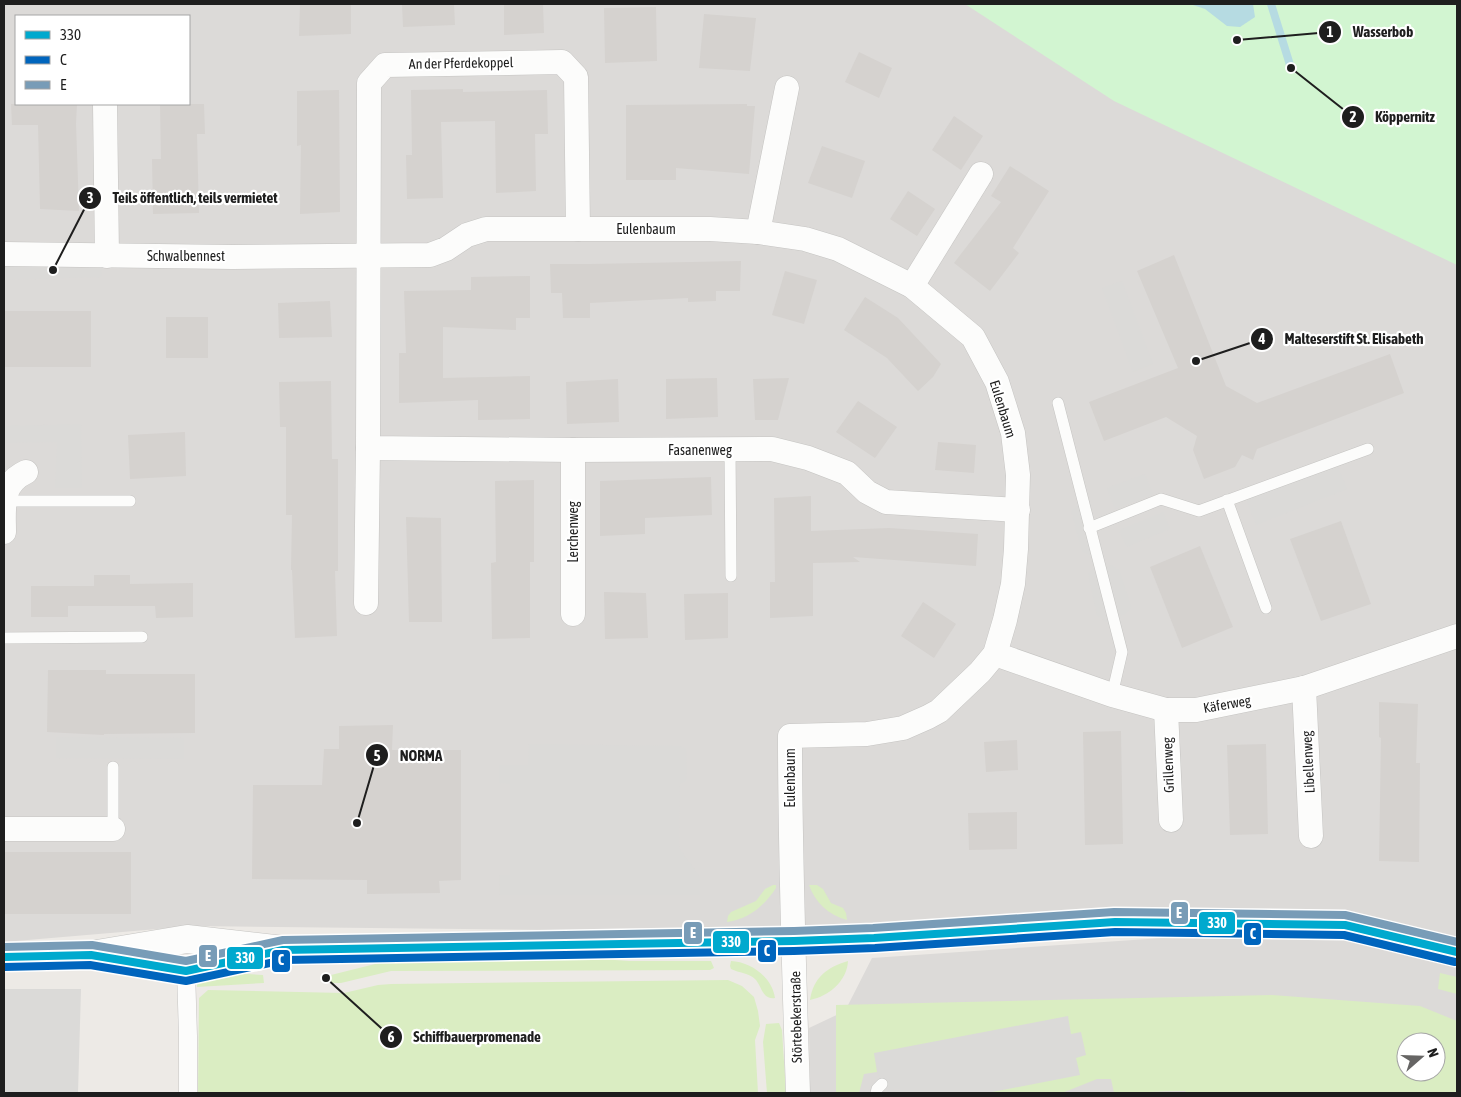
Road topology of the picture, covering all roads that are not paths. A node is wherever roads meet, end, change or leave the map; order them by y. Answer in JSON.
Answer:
{"nodes":[{"id":1,"x":787,"y":88,"type":"dead end"},
{"id":2,"x":105,"y":105,"type":"edge"},
{"id":3,"x":981,"y":174,"type":"dead end"},
{"id":4,"x":578,"y":229,"type":"junction"},
{"id":5,"x":758,"y":232,"type":"junction"},
{"id":6,"x":4,"y":254,"type":"edge"},
{"id":7,"x":107,"y":256,"type":"junction"},
{"id":8,"x":369,"y":256,"type":"junction"},
{"id":9,"x":912,"y":286,"type":"junction"},
{"id":10,"x":1058,"y":403,"type":"dead end"},
{"id":11,"x":368,"y":448,"type":"junction"},
{"id":12,"x":1368,"y":449,"type":"dead end"},
{"id":13,"x":572,"y":450,"type":"junction"},
{"id":14,"x":730,"y":450,"type":"junction"},
{"id":15,"x":26,"y":472,"type":"dead end"},
{"id":16,"x":1227,"y":500,"type":"junction"},
{"id":17,"x":4,"y":501,"type":"edge"},
{"id":18,"x":130,"y":501,"type":"dead end"},
{"id":19,"x":1018,"y":510,"type":"junction"},
{"id":20,"x":1089,"y":528,"type":"junction"},
{"id":21,"x":4,"y":532,"type":"edge"},
{"id":22,"x":731,"y":576,"type":"dead end"},
{"id":23,"x":366,"y":603,"type":"dead end"},
{"id":24,"x":1266,"y":608,"type":"dead end"},
{"id":25,"x":572,"y":614,"type":"dead end"},
{"id":26,"x":1457,"y":636,"type":"edge"},
{"id":27,"x":142,"y":637,"type":"dead end"},
{"id":28,"x":4,"y":638,"type":"edge"},
{"id":29,"x":995,"y":654,"type":"junction"},
{"id":30,"x":1304,"y":688,"type":"junction"},
{"id":31,"x":1112,"y":695,"type":"junction"},
{"id":32,"x":1166,"y":710,"type":"junction"},
{"id":33,"x":113,"y":767,"type":"dead end"},
{"id":34,"x":1171,"y":820,"type":"dead end"},
{"id":35,"x":4,"y":829,"type":"edge"},
{"id":36,"x":113,"y":829,"type":"joint"},
{"id":37,"x":1311,"y":836,"type":"dead end"},
{"id":38,"x":794,"y":941,"type":"junction"},
{"id":39,"x":283,"y":950,"type":"junction"},
{"id":40,"x":1457,"y":952,"type":"edge"},
{"id":41,"x":91,"y":955,"type":"junction"},
{"id":42,"x":4,"y":957,"type":"edge"},
{"id":43,"x":186,"y":971,"type":"junction"},
{"id":44,"x":188,"y":1093,"type":"edge"},
{"id":45,"x":798,"y":1093,"type":"edge"}],
"edges":[{"from":1,"to":5,"type":"street"},
{"from":2,"to":7,"type":"street"},
{"from":3,"to":9,"type":"street"},
{"from":4,"to":5,"type":"street","name":"Eulenbaum"},
{"from":4,"to":8,"type":"street","name":"Eulenbaum"},
{"from":4,"to":8,"type":"street","name":"An der Pferdekoppel"},
{"from":5,"to":9,"type":"street","name":"Eulenbaum"},
{"from":6,"to":7,"type":"street","name":"Schwalbennest"},
{"from":7,"to":8,"type":"street","name":"Schwalbennest"},
{"from":8,"to":11,"type":"street"},
{"from":9,"to":19,"type":"street","name":"Eulenbaum"},
{"from":10,"to":20,"type":"lane"},
{"from":11,"to":13,"type":"street","name":"Fasanenweg"},
{"from":11,"to":23,"type":"street"},
{"from":12,"to":16,"type":"lane"},
{"from":13,"to":14,"type":"street","name":"Fasanenweg"},
{"from":13,"to":25,"type":"street","name":"Lerchenweg"},
{"from":14,"to":19,"type":"street","name":"Fasanenweg"},
{"from":14,"to":22,"type":"lane"},
{"from":15,"to":17,"type":"street"},
{"from":16,"to":20,"type":"lane"},
{"from":16,"to":24,"type":"lane"},
{"from":17,"to":18,"type":"lane"},
{"from":17,"to":21,"type":"street"},
{"from":19,"to":29,"type":"street","name":"Eulenbaum"},
{"from":20,"to":31,"type":"lane"},
{"from":26,"to":30,"type":"street","name":"Käferweg"},
{"from":27,"to":28,"type":"lane"},
{"from":29,"to":31,"type":"street","name":"Käferweg"},
{"from":29,"to":38,"type":"street","name":"Eulenbaum"},
{"from":30,"to":32,"type":"street","name":"Käferweg"},
{"from":30,"to":37,"type":"street","name":"Libellenweg"},
{"from":31,"to":32,"type":"street","name":"Käferweg"},
{"from":32,"to":34,"type":"street","name":"Grillenweg"},
{"from":33,"to":36,"type":"lane"},
{"from":35,"to":36,"type":"street"},
{"from":38,"to":39,"type":"street"},
{"from":38,"to":40,"type":"street"},
{"from":38,"to":45,"type":"street","name":"Störtebekerstraße"},
{"from":39,"to":41,"type":"street"},
{"from":39,"to":43,"type":"street"},
{"from":41,"to":42,"type":"street"},
{"from":41,"to":43,"type":"street"},
{"from":43,"to":44,"type":"street"}]}
